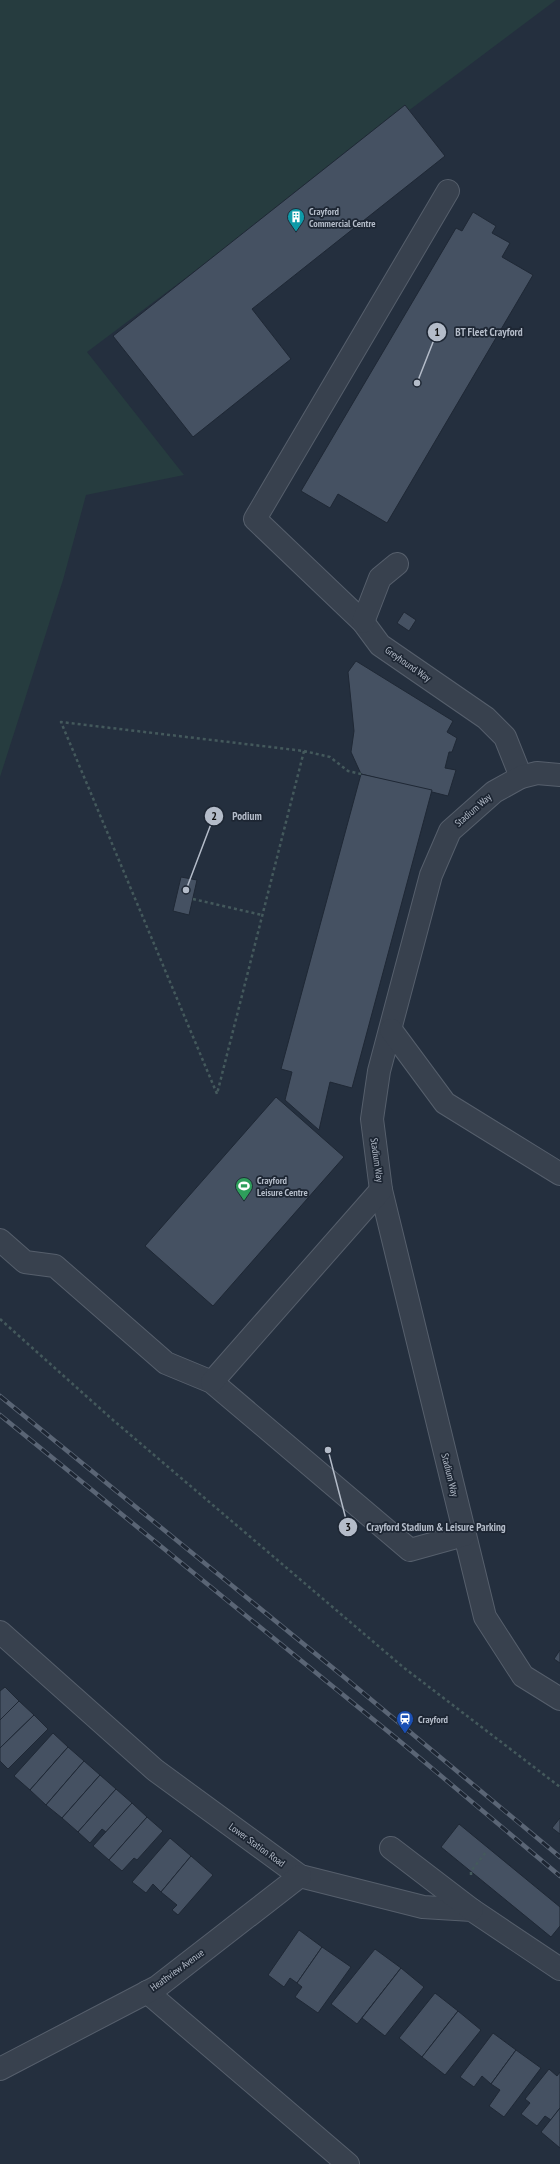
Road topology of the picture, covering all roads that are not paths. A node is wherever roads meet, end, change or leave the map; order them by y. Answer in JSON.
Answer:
{"nodes":[{"id":1,"x":448,"y":191,"type":"dead end"},
{"id":2,"x":397,"y":564,"type":"dead end"},
{"id":3,"x":363,"y":622,"type":"junction"},
{"id":4,"x":560,"y":775,"type":"edge"},
{"id":5,"x":521,"y":777,"type":"junction"},
{"id":6,"x":391,"y":1030,"type":"junction"},
{"id":7,"x":560,"y":1174,"type":"edge"},
{"id":8,"x":382,"y":1190,"type":"junction"},
{"id":9,"x":0,"y":1240,"type":"edge"},
{"id":10,"x":212,"y":1382,"type":"junction"},
{"id":11,"x":464,"y":1535,"type":"junction"},
{"id":12,"x":0,"y":1632,"type":"edge"},
{"id":13,"x":560,"y":1699,"type":"edge"},
{"id":14,"x":391,"y":1848,"type":"dead end"},
{"id":15,"x":300,"y":1876,"type":"junction"},
{"id":16,"x":472,"y":1910,"type":"junction"},
{"id":17,"x":560,"y":1969,"type":"edge"},
{"id":18,"x":147,"y":1992,"type":"junction"},
{"id":19,"x":0,"y":2069,"type":"edge"},
{"id":20,"x":348,"y":2164,"type":"edge"}],
"edges":[{"from":1,"to":3,"type":"street","name":"Greyhound Way"},
{"from":2,"to":3,"type":"street"},
{"from":3,"to":5,"type":"street","name":"Greyhound Way"},
{"from":4,"to":5,"type":"street","name":"Stadium Way"},
{"from":5,"to":6,"type":"street","name":"Stadium Way"},
{"from":6,"to":7,"type":"street"},
{"from":6,"to":8,"type":"street","name":"Stadium Way"},
{"from":8,"to":10,"type":"street"},
{"from":8,"to":11,"type":"street","name":"Stadium Way"},
{"from":9,"to":10,"type":"street"},
{"from":10,"to":11,"type":"street"},
{"from":11,"to":13,"type":"street","name":"Stadium Way"},
{"from":12,"to":15,"type":"street","name":"Lower Station Road"},
{"from":14,"to":16,"type":"street"},
{"from":15,"to":16,"type":"street","name":"Lower Station Road"},
{"from":15,"to":18,"type":"street","name":"Heathview Avenue"},
{"from":16,"to":17,"type":"street"},
{"from":18,"to":19,"type":"street","name":"Heathview Avenue"},
{"from":18,"to":20,"type":"street"}]}
